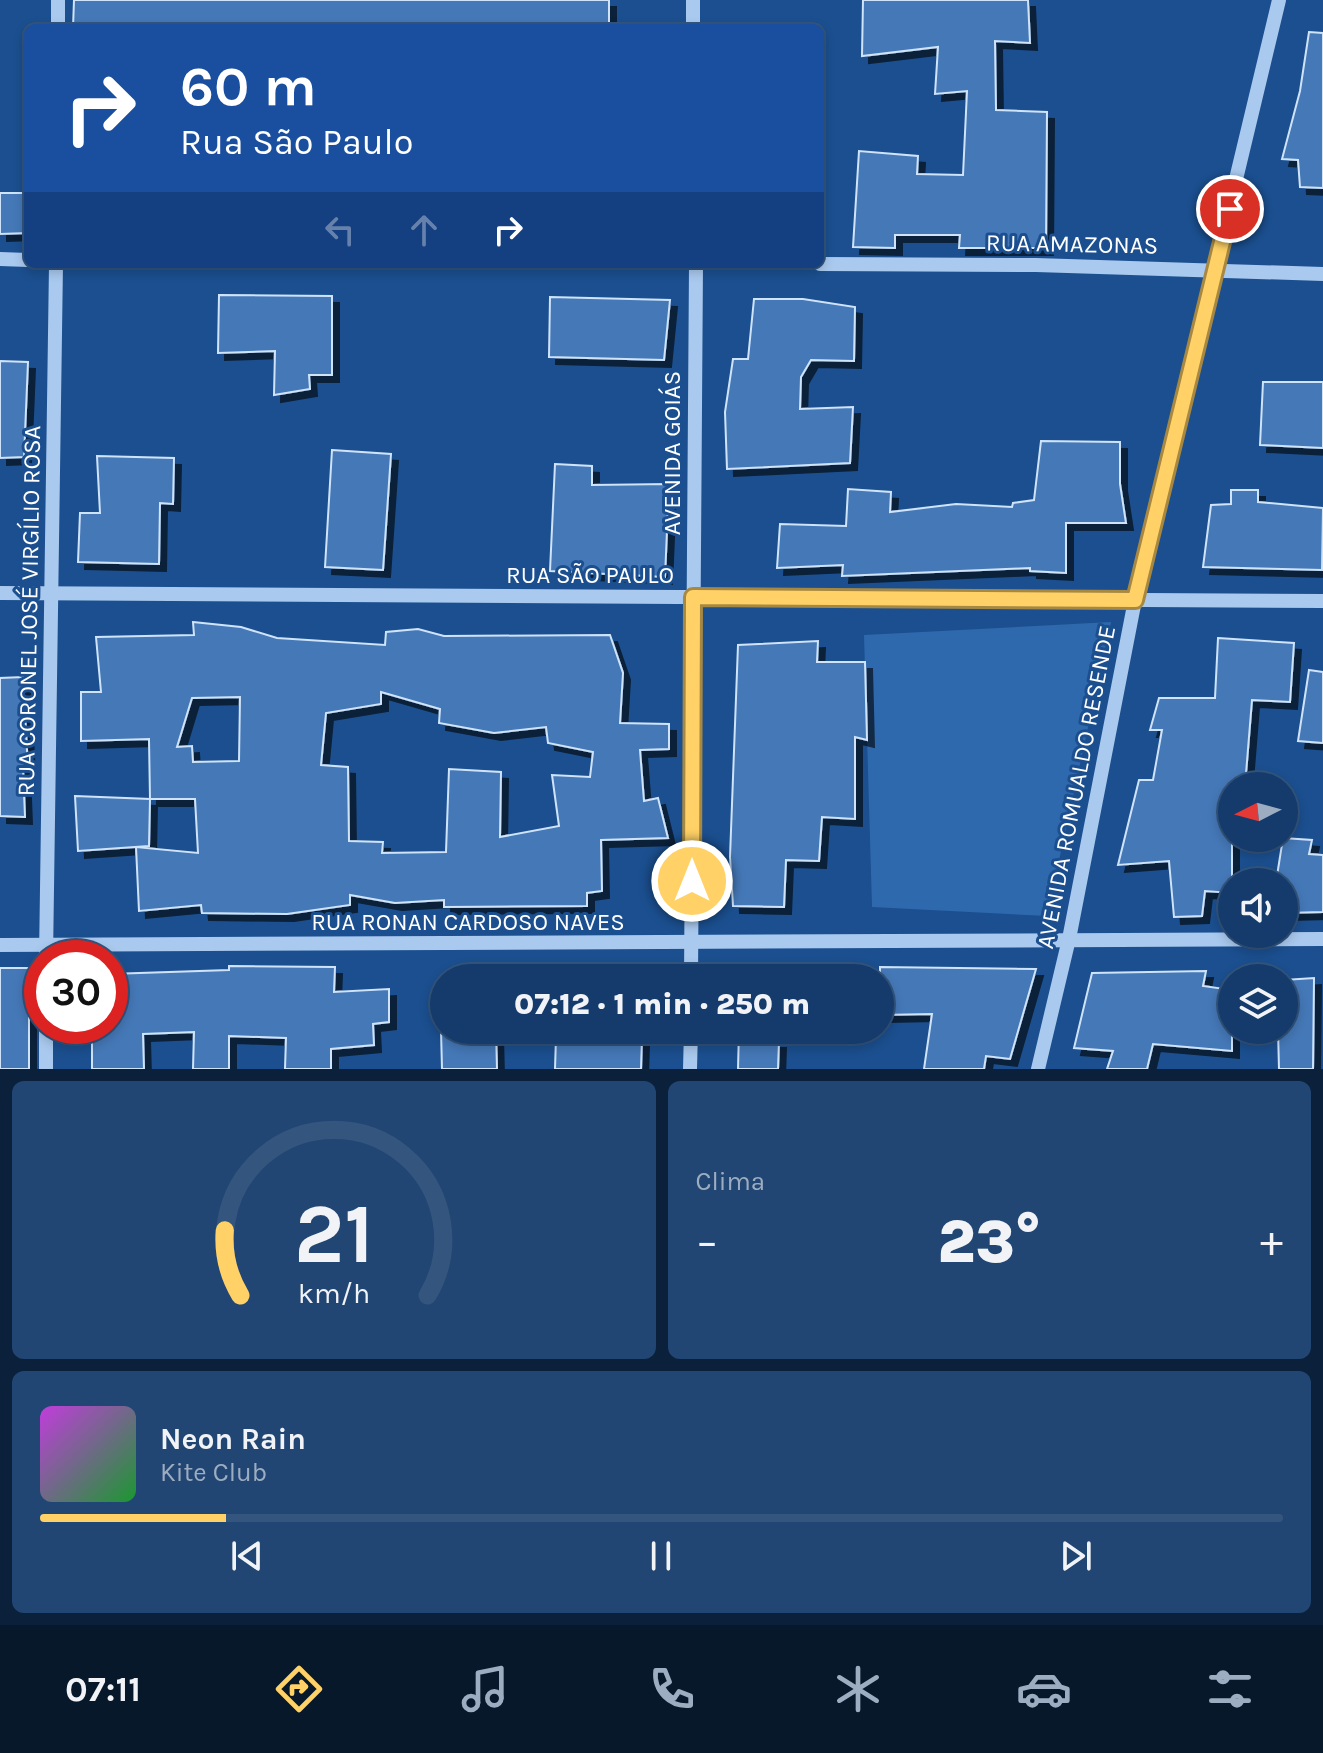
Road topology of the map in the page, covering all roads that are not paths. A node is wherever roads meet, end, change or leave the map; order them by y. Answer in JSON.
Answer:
{"nodes":[{"id":1,"x":58,"y":0,"type":"edge"},
{"id":2,"x":693,"y":0,"type":"edge"},
{"id":3,"x":1279,"y":0,"type":"edge"},
{"id":4,"x":58,"y":24,"type":"edge"},
{"id":5,"x":693,"y":24,"type":"edge"},
{"id":6,"x":0,"y":259,"type":"edge"},
{"id":7,"x":24,"y":260,"type":"edge"},
{"id":8,"x":824,"y":264,"type":"edge"},
{"id":9,"x":56,"y":268,"type":"edge"},
{"id":10,"x":696,"y":268,"type":"edge"},
{"id":11,"x":1216,"y":269,"type":"junction"},
{"id":12,"x":1323,"y":274,"type":"edge"},
{"id":13,"x":0,"y":593,"type":"edge"},
{"id":14,"x":52,"y":594,"type":"junction"},
{"id":15,"x":693,"y":597,"type":"junction"},
{"id":16,"x":1135,"y":600,"type":"junction"},
{"id":17,"x":1323,"y":601,"type":"edge"},
{"id":18,"x":1069,"y":939,"type":"junction"},
{"id":19,"x":1323,"y":939,"type":"edge"},
{"id":20,"x":46,"y":940,"type":"edge"},
{"id":21,"x":692,"y":944,"type":"junction"},
{"id":22,"x":0,"y":945,"type":"edge"},
{"id":23,"x":24,"y":949,"type":"edge"},
{"id":24,"x":128,"y":951,"type":"edge"},
{"id":25,"x":691,"y":964,"type":"edge"},
{"id":26,"x":46,"y":1044,"type":"edge"},
{"id":27,"x":691,"y":1044,"type":"edge"},
{"id":28,"x":46,"y":1069,"type":"edge"},
{"id":29,"x":690,"y":1069,"type":"edge"},
{"id":30,"x":1038,"y":1069,"type":"edge"}],
"edges":[{"from":1,"to":4,"type":"street"},
{"from":2,"to":5,"type":"street"},
{"from":3,"to":11,"type":"street","name":"AVENIDA ROMUALDO RESENDE"},
{"from":6,"to":7,"type":"street"},
{"from":8,"to":11,"type":"street","name":"RUA AMAZONAS"},
{"from":9,"to":14,"type":"street","name":"RUA CORONEL JOSÉ VIRGÍLIO ROSA"},
{"from":10,"to":15,"type":"street","name":"AVENIDA GOIÁS"},
{"from":11,"to":12,"type":"street","name":"RUA AMAZONAS"},
{"from":11,"to":16,"type":"street","name":"AVENIDA ROMUALDO RESENDE"},
{"from":13,"to":14,"type":"street","name":"RUA SÃO PAULO"},
{"from":14,"to":15,"type":"street","name":"RUA SÃO PAULO"},
{"from":14,"to":20,"type":"street","name":"RUA CORONEL JOSÉ VIRGÍLIO ROSA"},
{"from":15,"to":16,"type":"street","name":"RUA SÃO PAULO"},
{"from":15,"to":21,"type":"street","name":"AVENIDA GOIÁS"},
{"from":16,"to":17,"type":"street","name":"RUA SÃO PAULO"},
{"from":16,"to":18,"type":"street","name":"AVENIDA ROMUALDO RESENDE"},
{"from":18,"to":19,"type":"street","name":"RUA RONAN CARDOSO NAVES"},
{"from":18,"to":21,"type":"street","name":"RUA RONAN CARDOSO NAVES"},
{"from":18,"to":30,"type":"street","name":"AVENIDA ROMUALDO RESENDE"},
{"from":21,"to":24,"type":"street","name":"RUA RONAN CARDOSO NAVES"},
{"from":21,"to":25,"type":"street","name":"AVENIDA GOIÁS"},
{"from":22,"to":23,"type":"street","name":"RUA RONAN CARDOSO NAVES"},
{"from":26,"to":28,"type":"street"},
{"from":27,"to":29,"type":"street"}]}
